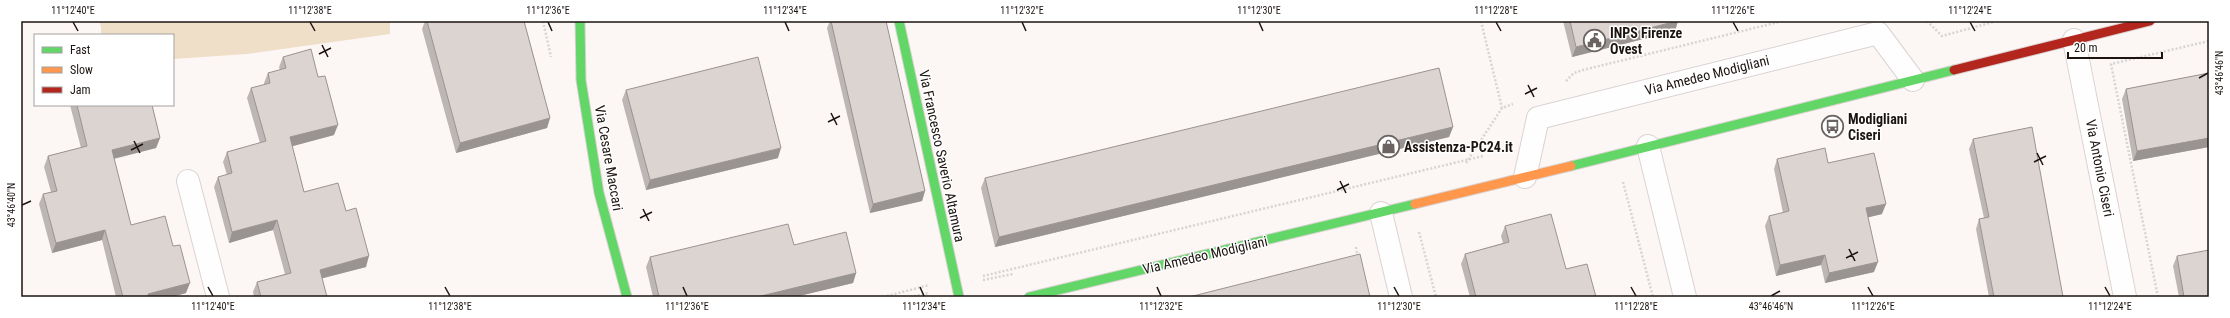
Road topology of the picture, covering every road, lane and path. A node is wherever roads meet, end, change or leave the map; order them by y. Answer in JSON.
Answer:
{"nodes":[{"id":1,"x":580,"y":21,"type":"edge"},
{"id":2,"x":899,"y":21,"type":"edge"},
{"id":3,"x":1482,"y":21,"type":"edge"},
{"id":4,"x":1783,"y":21,"type":"edge"},
{"id":5,"x":1927,"y":21,"type":"edge"},
{"id":6,"x":1997,"y":21,"type":"edge"},
{"id":7,"x":2150,"y":21,"type":"edge"},
{"id":8,"x":2074,"y":40,"type":"junction"},
{"id":9,"x":2209,"y":41,"type":"edge"},
{"id":10,"x":1913,"y":80,"type":"junction"},
{"id":11,"x":1564,"y":84,"type":"dead end"},
{"id":12,"x":1517,"y":103,"type":"dead end"},
{"id":13,"x":1502,"y":108,"type":"junction"},
{"id":14,"x":1648,"y":146,"type":"junction"},
{"id":15,"x":1483,"y":156,"type":"dead end"},
{"id":16,"x":1469,"y":159,"type":"junction"},
{"id":17,"x":1525,"y":177,"type":"junction"},
{"id":18,"x":1622,"y":180,"type":"dead end"},
{"id":19,"x":188,"y":181,"type":"dead end"},
{"id":20,"x":1366,"y":189,"type":"dead end"},
{"id":21,"x":1381,"y":213,"type":"junction"},
{"id":22,"x":1426,"y":230,"type":"dead end"},
{"id":23,"x":1348,"y":248,"type":"dead end"},
{"id":24,"x":1359,"y":261,"type":"edge"},
{"id":25,"x":1017,"y":273,"type":"dead end"},
{"id":26,"x":981,"y":276,"type":"dead end"},
{"id":27,"x":933,"y":284,"type":"dead end"},
{"id":28,"x":957,"y":286,"type":"junction"},
{"id":29,"x":218,"y":297,"type":"edge"},
{"id":30,"x":627,"y":297,"type":"edge"},
{"id":31,"x":883,"y":297,"type":"edge"},
{"id":32,"x":910,"y":297,"type":"edge"},
{"id":33,"x":959,"y":297,"type":"edge"},
{"id":34,"x":1029,"y":297,"type":"edge"},
{"id":35,"x":1401,"y":297,"type":"edge"},
{"id":36,"x":1436,"y":297,"type":"edge"},
{"id":37,"x":1653,"y":297,"type":"edge"},
{"id":38,"x":1685,"y":297,"type":"edge"},
{"id":39,"x":2125,"y":297,"type":"edge"},
{"id":40,"x":2158,"y":297,"type":"edge"}],
"edges":[{"from":1,"to":30,"type":"street","name":"Via Cesare Maccari"},
{"from":2,"to":28,"type":"street","name":"Via Francesco Saverio Altamura"},
{"from":3,"to":13,"type":"path"},
{"from":4,"to":11,"type":"path"},
{"from":5,"to":6,"type":"path"},
{"from":7,"to":8,"type":"street","name":"Via Amedeo Modigliani"},
{"from":8,"to":10,"type":"street","name":"Via Amedeo Modigliani"},
{"from":8,"to":39,"type":"street","name":"Via Antonio Ciseri"},
{"from":9,"to":40,"type":"path"},
{"from":10,"to":14,"type":"street","name":"Via Amedeo Modigliani"},
{"from":10,"to":17,"type":"street","name":"Via Amedeo Modigliani"},
{"from":12,"to":13,"type":"path"},
{"from":13,"to":16,"type":"path"},
{"from":14,"to":17,"type":"street","name":"Via Amedeo Modigliani"},
{"from":14,"to":38,"type":"street"},
{"from":15,"to":16,"type":"path"},
{"from":16,"to":20,"type":"path"},
{"from":16,"to":26,"type":"path"},
{"from":17,"to":21,"type":"street","name":"Via Amedeo Modigliani"},
{"from":18,"to":37,"type":"path"},
{"from":19,"to":29,"type":"street"},
{"from":21,"to":34,"type":"street","name":"Via Amedeo Modigliani"},
{"from":21,"to":35,"type":"street"},
{"from":22,"to":36,"type":"path"},
{"from":23,"to":24,"type":"path"},
{"from":25,"to":28,"type":"path"},
{"from":27,"to":31,"type":"path"},
{"from":28,"to":32,"type":"path"},
{"from":28,"to":33,"type":"street","name":"Via Francesco Saverio Altamura"}]}
